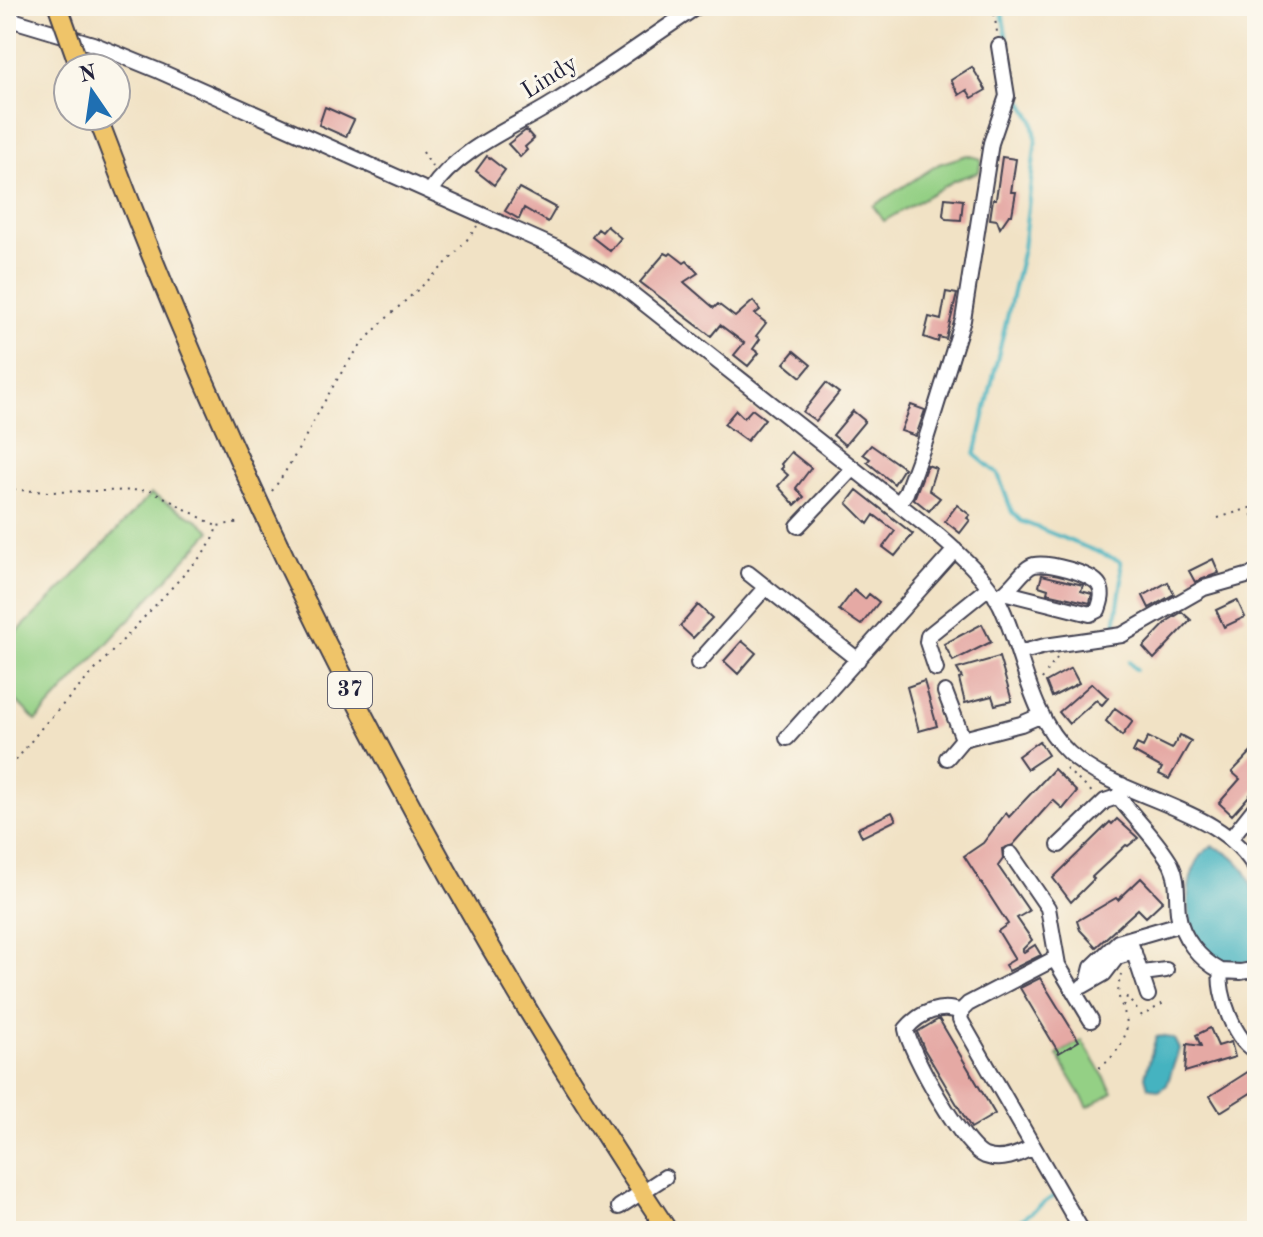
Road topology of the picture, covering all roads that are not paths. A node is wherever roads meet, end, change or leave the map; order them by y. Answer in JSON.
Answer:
{"nodes":[{"id":1,"x":58,"y":6,"type":"edge"},
{"id":2,"x":698,"y":6,"type":"edge"},
{"id":3,"x":6,"y":18,"type":"edge"},
{"id":4,"x":999,"y":46,"type":"road end"},
{"id":5,"x":74,"y":52,"type":"edge"},
{"id":6,"x":103,"y":132,"type":"edge"},
{"id":7,"x":434,"y":185,"type":"junction"},
{"id":8,"x":853,"y":468,"type":"junction"},
{"id":9,"x":898,"y":504,"type":"junction"},
{"id":10,"x":798,"y":526,"type":"dead end"},
{"id":11,"x":955,"y":550,"type":"junction"},
{"id":12,"x":1015,"y":558,"type":"dead end"},
{"id":13,"x":1025,"y":570,"type":"junction"},
{"id":14,"x":748,"y":573,"type":"dead end"},
{"id":15,"x":1257,"y":573,"type":"edge"},
{"id":16,"x":766,"y":587,"type":"junction"},
{"id":17,"x":998,"y":593,"type":"junction"},
{"id":18,"x":1019,"y":653,"type":"junction"},
{"id":19,"x":858,"y":660,"type":"junction"},
{"id":20,"x":698,"y":663,"type":"dead end"},
{"id":21,"x":936,"y":669,"type":"dead end"},
{"id":22,"x":945,"y":692,"type":"dead end"},
{"id":23,"x":1042,"y":715,"type":"junction"},
{"id":24,"x":787,"y":738,"type":"dead end"},
{"id":25,"x":963,"y":739,"type":"junction"},
{"id":26,"x":947,"y":758,"type":"dead end"},
{"id":27,"x":1121,"y":791,"type":"junction"},
{"id":28,"x":1257,"y":805,"type":"edge"},
{"id":29,"x":1231,"y":838,"type":"junction"},
{"id":30,"x":1059,"y":845,"type":"dead end"},
{"id":31,"x":1011,"y":854,"type":"dead end"},
{"id":32,"x":1257,"y":871,"type":"edge"},
{"id":33,"x":1180,"y":924,"type":"junction"},
{"id":34,"x":1131,"y":937,"type":"junction"},
{"id":35,"x":1110,"y":956,"type":"junction"},
{"id":36,"x":1056,"y":958,"type":"junction"},
{"id":37,"x":1138,"y":963,"type":"junction"},
{"id":38,"x":1257,"y":969,"type":"edge"},
{"id":39,"x":1166,"y":970,"type":"dead end"},
{"id":40,"x":1221,"y":971,"type":"junction"},
{"id":41,"x":1074,"y":993,"type":"junction"},
{"id":42,"x":1148,"y":995,"type":"dead end"},
{"id":43,"x":961,"y":1012,"type":"junction"},
{"id":44,"x":1091,"y":1020,"type":"dead end"},
{"id":45,"x":1257,"y":1051,"type":"edge"},
{"id":46,"x":1033,"y":1147,"type":"junction"},
{"id":47,"x":665,"y":1177,"type":"dead end"},
{"id":48,"x":642,"y":1192,"type":"junction"},
{"id":49,"x":619,"y":1207,"type":"dead end"},
{"id":50,"x":668,"y":1231,"type":"edge"},
{"id":51,"x":1082,"y":1231,"type":"edge"}],
"edges":[{"from":1,"to":5,"type":"main road","bridge":true},
{"from":2,"to":7,"type":"street","name":"Lindy"},
{"from":3,"to":7,"type":"street"},
{"from":4,"to":9,"type":"street"},
{"from":6,"to":48,"type":"main road","number":"37"},
{"from":7,"to":8,"type":"street"},
{"from":8,"to":9,"type":"street"},
{"from":8,"to":10,"type":"street"},
{"from":9,"to":11,"type":"street"},
{"from":11,"to":17,"type":"street"},
{"from":11,"to":19,"type":"street"},
{"from":12,"to":13,"type":"street"},
{"from":13,"to":17,"type":"street"},
{"from":13,"to":17,"type":"street"},
{"from":14,"to":16,"type":"street"},
{"from":15,"to":18,"type":"street"},
{"from":16,"to":19,"type":"street"},
{"from":16,"to":20,"type":"street"},
{"from":17,"to":18,"type":"street"},
{"from":17,"to":21,"type":"street"},
{"from":18,"to":23,"type":"street"},
{"from":19,"to":24,"type":"street"},
{"from":22,"to":25,"type":"street"},
{"from":23,"to":25,"type":"street"},
{"from":23,"to":27,"type":"street"},
{"from":25,"to":26,"type":"street"},
{"from":27,"to":29,"type":"street"},
{"from":27,"to":30,"type":"street"},
{"from":27,"to":33,"type":"street"},
{"from":28,"to":29,"type":"street"},
{"from":29,"to":32,"type":"street"},
{"from":31,"to":36,"type":"street"},
{"from":33,"to":34,"type":"street"},
{"from":33,"to":40,"type":"street"},
{"from":34,"to":35,"type":"street"},
{"from":34,"to":37,"type":"street"},
{"from":35,"to":37,"type":"street"},
{"from":35,"to":41,"type":"street"},
{"from":36,"to":41,"type":"street"},
{"from":36,"to":43,"type":"street"},
{"from":37,"to":39,"type":"street"},
{"from":37,"to":42,"type":"street"},
{"from":38,"to":40,"type":"street"},
{"from":40,"to":45,"type":"street"},
{"from":41,"to":44,"type":"street"},
{"from":43,"to":46,"type":"street"},
{"from":43,"to":46,"type":"street"},
{"from":46,"to":51,"type":"street"},
{"from":47,"to":48,"type":"street"},
{"from":48,"to":49,"type":"street"},
{"from":48,"to":50,"type":"main road","number":"37"}]}
